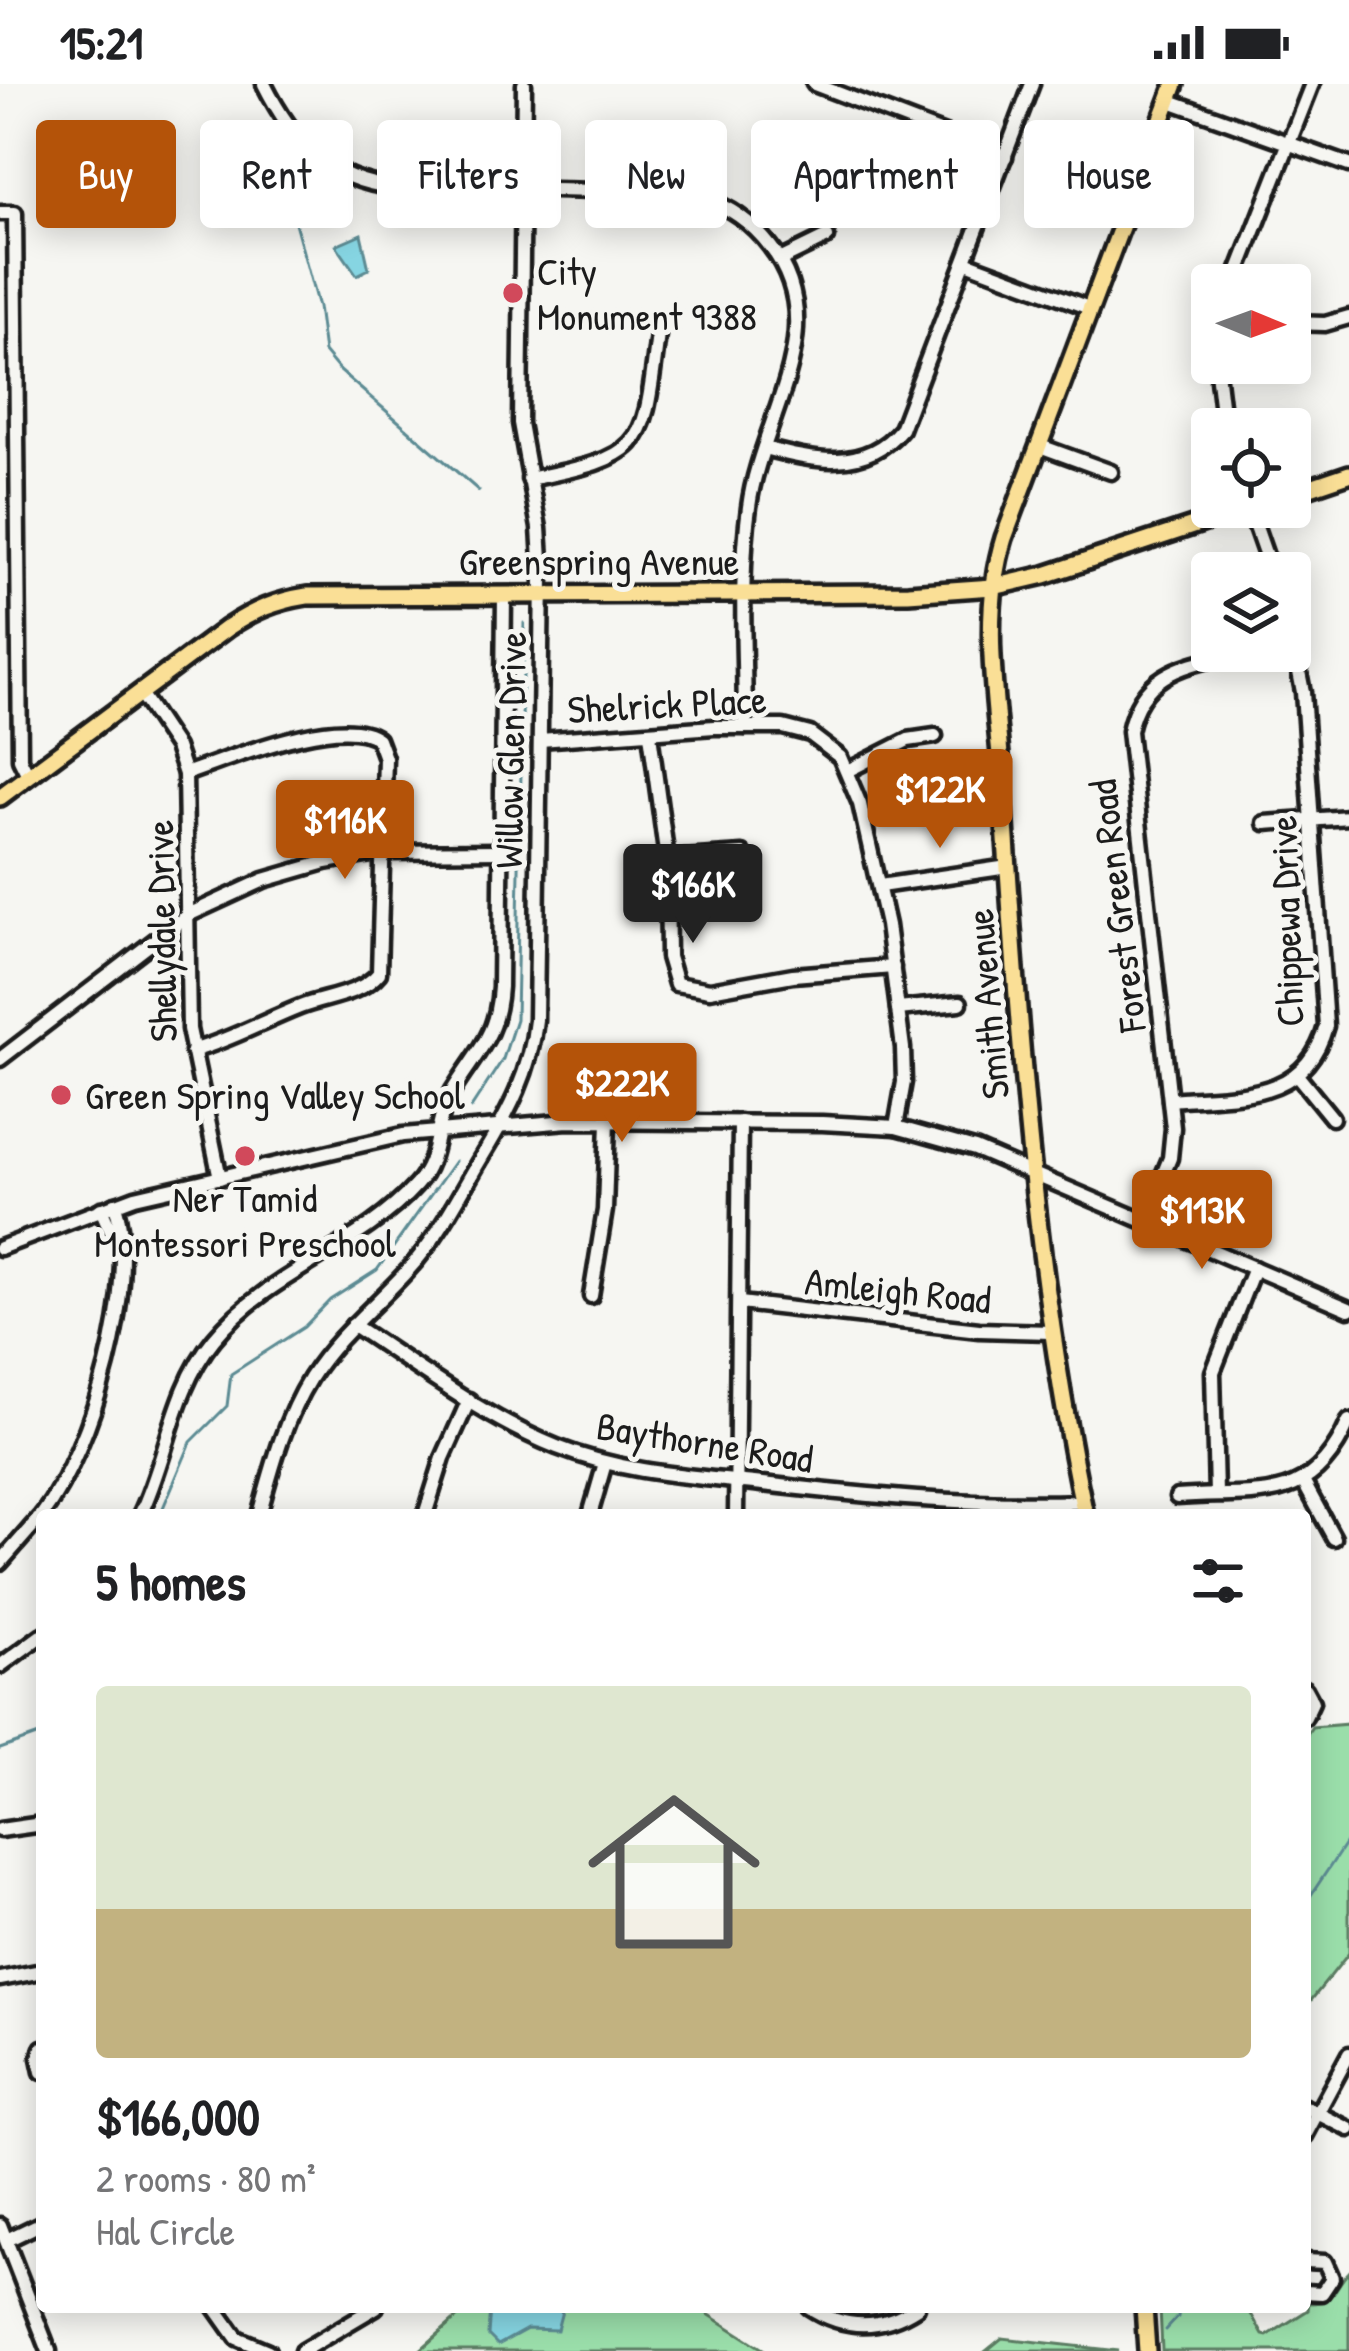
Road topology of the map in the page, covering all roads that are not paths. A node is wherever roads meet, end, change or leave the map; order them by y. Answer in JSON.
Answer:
{"nodes":[{"id":1,"x":264,"y":84,"type":"edge"},
{"id":2,"x":524,"y":84,"type":"edge"},
{"id":3,"x":814,"y":84,"type":"edge"},
{"id":4,"x":1032,"y":84,"type":"edge"},
{"id":5,"x":1312,"y":84,"type":"edge"},
{"id":6,"x":1173,"y":92,"type":"edge"},
{"id":7,"x":523,"y":120,"type":"edge"},
{"id":8,"x":1285,"y":143,"type":"junction"},
{"id":9,"x":1005,"y":157,"type":"junction"},
{"id":10,"x":1349,"y":165,"type":"edge"},
{"id":11,"x":377,"y":183,"type":"edge"},
{"id":12,"x":561,"y":190,"type":"edge"},
{"id":13,"x":8,"y":213,"type":"edge"},
{"id":14,"x":521,"y":228,"type":"edge"},
{"id":15,"x":826,"y":237,"type":"dead end"},
{"id":16,"x":780,"y":260,"type":"junction"},
{"id":17,"x":966,"y":262,"type":"junction"},
{"id":18,"x":1241,"y":264,"type":"edge"},
{"id":19,"x":1089,"y":308,"type":"junction"},
{"id":20,"x":1345,"y":319,"type":"edge"},
{"id":21,"x":1311,"y":324,"type":"edge"},
{"id":22,"x":659,"y":327,"type":"dead end"},
{"id":23,"x":1349,"y":338,"type":"edge"},
{"id":24,"x":1040,"y":446,"type":"junction"},
{"id":25,"x":764,"y":448,"type":"junction"},
{"id":26,"x":0,"y":462,"type":"edge"},
{"id":27,"x":18,"y":462,"type":"junction"},
{"id":28,"x":1111,"y":472,"type":"dead end"},
{"id":29,"x":1349,"y":474,"type":"edge"},
{"id":30,"x":529,"y":479,"type":"junction"},
{"id":31,"x":1311,"y":487,"type":"edge"},
{"id":32,"x":1191,"y":527,"type":"edge"},
{"id":33,"x":994,"y":587,"type":"junction"},
{"id":34,"x":745,"y":593,"type":"junction"},
{"id":35,"x":542,"y":594,"type":"junction"},
{"id":36,"x":504,"y":595,"type":"junction"},
{"id":37,"x":1191,"y":665,"type":"edge"},
{"id":38,"x":1299,"y":672,"type":"edge"},
{"id":39,"x":140,"y":693,"type":"junction"},
{"id":40,"x":745,"y":727,"type":"junction"},
{"id":41,"x":650,"y":734,"type":"junction"},
{"id":42,"x":935,"y":736,"type":"dead end"},
{"id":43,"x":540,"y":740,"type":"junction"},
{"id":44,"x":849,"y":770,"type":"junction"},
{"id":45,"x":185,"y":774,"type":"junction"},
{"id":46,"x":28,"y":776,"type":"junction"},
{"id":47,"x":0,"y":796,"type":"edge"},
{"id":48,"x":1349,"y":817,"type":"edge"},
{"id":49,"x":1314,"y":820,"type":"junction"},
{"id":50,"x":1265,"y":823,"type":"dead end"},
{"id":51,"x":501,"y":850,"type":"junction"},
{"id":52,"x":382,"y":851,"type":"junction"},
{"id":53,"x":743,"y":854,"type":"dead end"},
{"id":54,"x":667,"y":859,"type":"junction"},
{"id":55,"x":1008,"y":867,"type":"junction"},
{"id":56,"x":880,"y":886,"type":"junction"},
{"id":57,"x":188,"y":915,"type":"junction"},
{"id":58,"x":893,"y":967,"type":"junction"},
{"id":59,"x":960,"y":1003,"type":"dead end"},
{"id":60,"x":898,"y":1009,"type":"junction"},
{"id":61,"x":192,"y":1051,"type":"junction"},
{"id":62,"x":0,"y":1059,"type":"edge"},
{"id":63,"x":1297,"y":1075,"type":"junction"},
{"id":64,"x":1170,"y":1100,"type":"junction"},
{"id":65,"x":1332,"y":1118,"type":"dead end"},
{"id":66,"x":608,"y":1121,"type":"junction"},
{"id":67,"x":740,"y":1122,"type":"junction"},
{"id":68,"x":502,"y":1126,"type":"junction"},
{"id":69,"x":896,"y":1127,"type":"junction"},
{"id":70,"x":439,"y":1132,"type":"junction"},
{"id":71,"x":1036,"y":1176,"type":"junction"},
{"id":72,"x":220,"y":1178,"type":"junction"},
{"id":73,"x":108,"y":1206,"type":"junction"},
{"id":74,"x":1144,"y":1220,"type":"junction"},
{"id":75,"x":0,"y":1248,"type":"edge"},
{"id":76,"x":1254,"y":1268,"type":"junction"},
{"id":77,"x":591,"y":1296,"type":"dead end"},
{"id":78,"x":740,"y":1303,"type":"junction"},
{"id":79,"x":1349,"y":1309,"type":"edge"},
{"id":80,"x":353,"y":1324,"type":"junction"},
{"id":81,"x":1051,"y":1332,"type":"junction"},
{"id":82,"x":469,"y":1400,"type":"junction"},
{"id":83,"x":1349,"y":1421,"type":"edge"},
{"id":84,"x":605,"y":1463,"type":"junction"},
{"id":85,"x":737,"y":1481,"type":"junction"},
{"id":86,"x":1304,"y":1483,"type":"junction"},
{"id":87,"x":1216,"y":1494,"type":"junction"},
{"id":88,"x":1177,"y":1497,"type":"dead end"},
{"id":89,"x":46,"y":1509,"type":"edge"},
{"id":90,"x":143,"y":1509,"type":"edge"},
{"id":91,"x":261,"y":1509,"type":"edge"},
{"id":92,"x":427,"y":1509,"type":"edge"},
{"id":93,"x":592,"y":1509,"type":"edge"},
{"id":94,"x":736,"y":1509,"type":"edge"},
{"id":95,"x":1083,"y":1509,"type":"edge"},
{"id":96,"x":36,"y":1522,"type":"edge"},
{"id":97,"x":1334,"y":1538,"type":"dead end"},
{"id":98,"x":0,"y":1563,"type":"edge"},
{"id":99,"x":36,"y":1639,"type":"edge"},
{"id":100,"x":0,"y":1666,"type":"edge"},
{"id":101,"x":36,"y":1825,"type":"edge"},
{"id":102,"x":0,"y":1830,"type":"edge"},
{"id":103,"x":36,"y":1972,"type":"edge"},
{"id":104,"x":0,"y":1979,"type":"edge"},
{"id":105,"x":1349,"y":2054,"type":"edge"},
{"id":106,"x":1311,"y":2108,"type":"edge"},
{"id":107,"x":1311,"y":2109,"type":"edge"},
{"id":108,"x":1349,"y":2128,"type":"edge"},
{"id":109,"x":0,"y":2225,"type":"edge"},
{"id":110,"x":36,"y":2226,"type":"edge"},
{"id":111,"x":7,"y":2240,"type":"junction"},
{"id":112,"x":1311,"y":2261,"type":"edge"},
{"id":113,"x":1311,"y":2292,"type":"edge"},
{"id":114,"x":219,"y":2313,"type":"edge"},
{"id":115,"x":366,"y":2313,"type":"edge"},
{"id":116,"x":822,"y":2313,"type":"edge"},
{"id":117,"x":906,"y":2313,"type":"edge"},
{"id":118,"x":1144,"y":2313,"type":"edge"},
{"id":119,"x":49,"y":2351,"type":"edge"},
{"id":120,"x":268,"y":2351,"type":"edge"},
{"id":121,"x":302,"y":2351,"type":"edge"},
{"id":122,"x":1147,"y":2351,"type":"edge"}],
"edges":[{"from":1,"to":11,"type":"street"},
{"from":2,"to":7,"type":"street","name":"Willow Glen Drive"},
{"from":3,"to":9,"type":"street"},
{"from":4,"to":9,"type":"street"},
{"from":5,"to":8,"type":"street"},
{"from":6,"to":8,"type":"street"},
{"from":6,"to":19,"type":"main road","name":"Smith Avenue"},
{"from":8,"to":10,"type":"street"},
{"from":8,"to":18,"type":"street"},
{"from":9,"to":17,"type":"street"},
{"from":12,"to":16,"type":"street"},
{"from":13,"to":27,"type":"street"},
{"from":14,"to":30,"type":"street","name":"Willow Glen Drive"},
{"from":15,"to":16,"type":"street"},
{"from":16,"to":25,"type":"street"},
{"from":17,"to":19,"type":"street"},
{"from":17,"to":25,"type":"street"},
{"from":19,"to":24,"type":"main road","name":"Smith Avenue"},
{"from":20,"to":21,"type":"street"},
{"from":20,"to":23,"type":"street"},
{"from":22,"to":30,"type":"street"},
{"from":24,"to":28,"type":"street"},
{"from":24,"to":33,"type":"main road","name":"Smith Avenue"},
{"from":25,"to":34,"type":"street"},
{"from":26,"to":27,"type":"street"},
{"from":27,"to":46,"type":"street"},
{"from":29,"to":31,"type":"main road"},
{"from":30,"to":35,"type":"street","name":"Willow Glen Drive"},
{"from":32,"to":33,"type":"main road","name":"Greenspring Avenue"},
{"from":33,"to":34,"type":"main road","name":"Greenspring Avenue"},
{"from":33,"to":55,"type":"main road","name":"Smith Avenue"},
{"from":34,"to":35,"type":"main road","name":"Greenspring Avenue"},
{"from":34,"to":40,"type":"street"},
{"from":35,"to":36,"type":"main road","name":"Greenspring Avenue"},
{"from":35,"to":43,"type":"street","name":"Willow Glen Drive"},
{"from":36,"to":39,"type":"main road","name":"Greenspring Avenue"},
{"from":36,"to":51,"type":"street","name":"Willow Glen Drive"},
{"from":37,"to":64,"type":"street","name":"Forest Green Road"},
{"from":38,"to":49,"type":"street","name":"Chippewa Drive"},
{"from":39,"to":45,"type":"street","name":"Shellydale Drive"},
{"from":39,"to":46,"type":"main road","name":"Greenspring Avenue"},
{"from":40,"to":41,"type":"street","name":"Shelrick Place"},
{"from":40,"to":44,"type":"street","name":"Shelrick Place"},
{"from":41,"to":43,"type":"street","name":"Shelrick Place"},
{"from":41,"to":54,"type":"street"},
{"from":42,"to":44,"type":"street"},
{"from":43,"to":68,"type":"street","name":"Willow Glen Drive"},
{"from":44,"to":56,"type":"street"},
{"from":45,"to":52,"type":"street"},
{"from":45,"to":57,"type":"street","name":"Shellydale Drive"},
{"from":46,"to":47,"type":"main road","name":"Greenspring Avenue"},
{"from":48,"to":49,"type":"street"},
{"from":49,"to":50,"type":"street"},
{"from":49,"to":63,"type":"street","name":"Chippewa Drive"},
{"from":51,"to":52,"type":"street"},
{"from":51,"to":70,"type":"street","name":"Willow Glen Drive"},
{"from":52,"to":57,"type":"street"},
{"from":52,"to":61,"type":"street"},
{"from":53,"to":54,"type":"street"},
{"from":54,"to":58,"type":"street"},
{"from":55,"to":56,"type":"street"},
{"from":55,"to":71,"type":"main road","name":"Smith Avenue"},
{"from":56,"to":58,"type":"street"},
{"from":57,"to":61,"type":"street","name":"Shellydale Drive"},
{"from":57,"to":62,"type":"street"},
{"from":58,"to":60,"type":"street"},
{"from":59,"to":60,"type":"street"},
{"from":60,"to":69,"type":"street"},
{"from":61,"to":72,"type":"street","name":"Shellydale Drive"},
{"from":63,"to":64,"type":"street","name":"Chippewa Drive"},
{"from":63,"to":65,"type":"street"},
{"from":64,"to":74,"type":"street","name":"Forest Green Road"},
{"from":66,"to":67,"type":"street"},
{"from":66,"to":68,"type":"street"},
{"from":66,"to":77,"type":"street"},
{"from":67,"to":69,"type":"street"},
{"from":67,"to":78,"type":"street"},
{"from":68,"to":70,"type":"street"},
{"from":68,"to":80,"type":"street","name":"Willow Glen Drive"},
{"from":69,"to":71,"type":"street"},
{"from":70,"to":72,"type":"street"},
{"from":70,"to":90,"type":"street","name":"Willow Glen Drive"},
{"from":71,"to":74,"type":"street"},
{"from":71,"to":81,"type":"main road","name":"Smith Avenue"},
{"from":72,"to":73,"type":"street"},
{"from":73,"to":75,"type":"street"},
{"from":73,"to":89,"type":"street"},
{"from":74,"to":76,"type":"street"},
{"from":76,"to":79,"type":"street"},
{"from":76,"to":87,"type":"street"},
{"from":78,"to":81,"type":"street","name":"Amleigh Road"},
{"from":78,"to":85,"type":"street"},
{"from":80,"to":82,"type":"street","name":"Baythorne Road"},
{"from":80,"to":91,"type":"street","name":"Willow Glen Drive"},
{"from":81,"to":95,"type":"main road","name":"Smith Avenue"},
{"from":82,"to":84,"type":"street","name":"Baythorne Road"},
{"from":82,"to":92,"type":"street"},
{"from":83,"to":86,"type":"street"},
{"from":84,"to":85,"type":"street","name":"Baythorne Road"},
{"from":84,"to":93,"type":"street"},
{"from":85,"to":94,"type":"street"},
{"from":85,"to":95,"type":"street","name":"Baythorne Road"},
{"from":86,"to":87,"type":"street"},
{"from":86,"to":97,"type":"street"},
{"from":87,"to":88,"type":"street"},
{"from":96,"to":98,"type":"street"},
{"from":99,"to":100,"type":"street"},
{"from":101,"to":102,"type":"street"},
{"from":103,"to":104,"type":"street"},
{"from":105,"to":106,"type":"street"},
{"from":107,"to":108,"type":"street"},
{"from":109,"to":111,"type":"street"},
{"from":110,"to":111,"type":"street"},
{"from":111,"to":119,"type":"street"},
{"from":112,"to":113,"type":"street"},
{"from":114,"to":120,"type":"street"},
{"from":115,"to":121,"type":"street"},
{"from":116,"to":117,"type":"street"},
{"from":118,"to":122,"type":"main road"}]}
